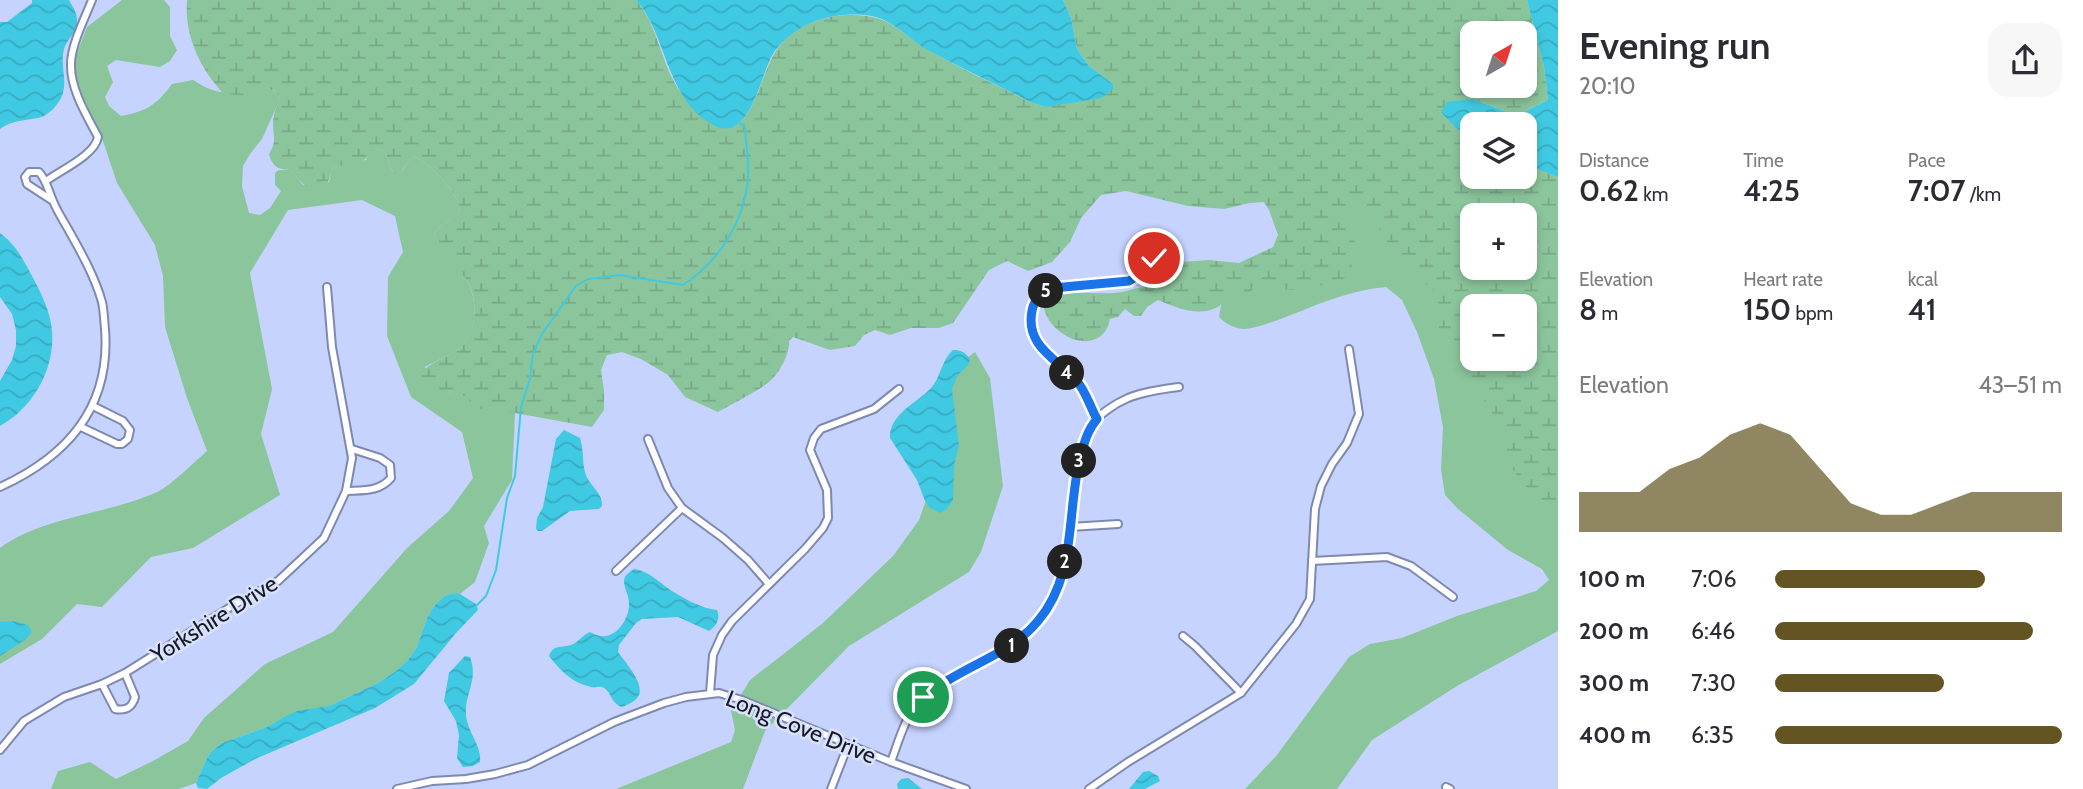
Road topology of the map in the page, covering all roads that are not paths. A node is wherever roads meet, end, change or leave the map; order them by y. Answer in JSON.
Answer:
{"nodes":[{"id":1,"x":92,"y":0,"type":"edge"},
{"id":2,"x":46,"y":181,"type":"junction"},
{"id":3,"x":53,"y":201,"type":"junction"},
{"id":4,"x":1154,"y":258,"type":"dead end"},
{"id":5,"x":327,"y":287,"type":"dead end"},
{"id":6,"x":1349,"y":349,"type":"dead end"},
{"id":7,"x":1179,"y":387,"type":"dead end"},
{"id":8,"x":900,"y":389,"type":"dead end"},
{"id":9,"x":93,"y":406,"type":"junction"},
{"id":10,"x":1097,"y":419,"type":"junction"},
{"id":11,"x":81,"y":427,"type":"junction"},
{"id":12,"x":648,"y":439,"type":"dead end"},
{"id":13,"x":352,"y":449,"type":"junction"},
{"id":14,"x":0,"y":487,"type":"edge"},
{"id":15,"x":346,"y":491,"type":"junction"},
{"id":16,"x":682,"y":508,"type":"junction"},
{"id":17,"x":1118,"y":524,"type":"dead end"},
{"id":18,"x":1070,"y":527,"type":"junction"},
{"id":19,"x":1312,"y":561,"type":"junction"},
{"id":20,"x":616,"y":572,"type":"dead end"},
{"id":21,"x":769,"y":584,"type":"junction"},
{"id":22,"x":1453,"y":597,"type":"dead end"},
{"id":23,"x":1183,"y":636,"type":"dead end"},
{"id":24,"x":125,"y":673,"type":"junction"},
{"id":25,"x":102,"y":684,"type":"junction"},
{"id":26,"x":710,"y":693,"type":"junction"},
{"id":27,"x":1241,"y":693,"type":"junction"},
{"id":28,"x":848,"y":745,"type":"junction"},
{"id":29,"x":0,"y":750,"type":"edge"},
{"id":30,"x":891,"y":762,"type":"junction"},
{"id":31,"x":397,"y":789,"type":"edge"},
{"id":32,"x":831,"y":789,"type":"edge"},
{"id":33,"x":965,"y":789,"type":"edge"},
{"id":34,"x":1089,"y":789,"type":"edge"}],
"edges":[{"from":1,"to":2,"type":"street"},
{"from":2,"to":3,"type":"street"},
{"from":2,"to":3,"type":"street"},
{"from":3,"to":9,"type":"street"},
{"from":4,"to":10,"type":"street"},
{"from":5,"to":13,"type":"street","name":"Yorkshire Drive"},
{"from":6,"to":19,"type":"street"},
{"from":7,"to":10,"type":"street"},
{"from":8,"to":21,"type":"street"},
{"from":9,"to":11,"type":"street"},
{"from":9,"to":11,"type":"street"},
{"from":10,"to":18,"type":"street"},
{"from":11,"to":14,"type":"street"},
{"from":12,"to":16,"type":"street"},
{"from":13,"to":15,"type":"street","name":"Yorkshire Drive"},
{"from":13,"to":15,"type":"street"},
{"from":15,"to":24,"type":"street","name":"Yorkshire Drive"},
{"from":16,"to":20,"type":"street"},
{"from":16,"to":21,"type":"street"},
{"from":17,"to":18,"type":"street"},
{"from":18,"to":30,"type":"street"},
{"from":19,"to":22,"type":"street"},
{"from":19,"to":27,"type":"street"},
{"from":21,"to":26,"type":"street"},
{"from":23,"to":27,"type":"street"},
{"from":24,"to":25,"type":"street","name":"Yorkshire Drive"},
{"from":24,"to":25,"type":"street","name":"Yorkshire Drive"},
{"from":25,"to":29,"type":"street","name":"Yorkshire Drive"},
{"from":26,"to":28,"type":"street","name":"Long Cove Drive"},
{"from":26,"to":31,"type":"street","name":"Long Cove Drive"},
{"from":27,"to":34,"type":"street"},
{"from":28,"to":30,"type":"street","name":"Long Cove Drive"},
{"from":28,"to":32,"type":"street"},
{"from":30,"to":33,"type":"street","name":"Long Cove Drive"}]}
